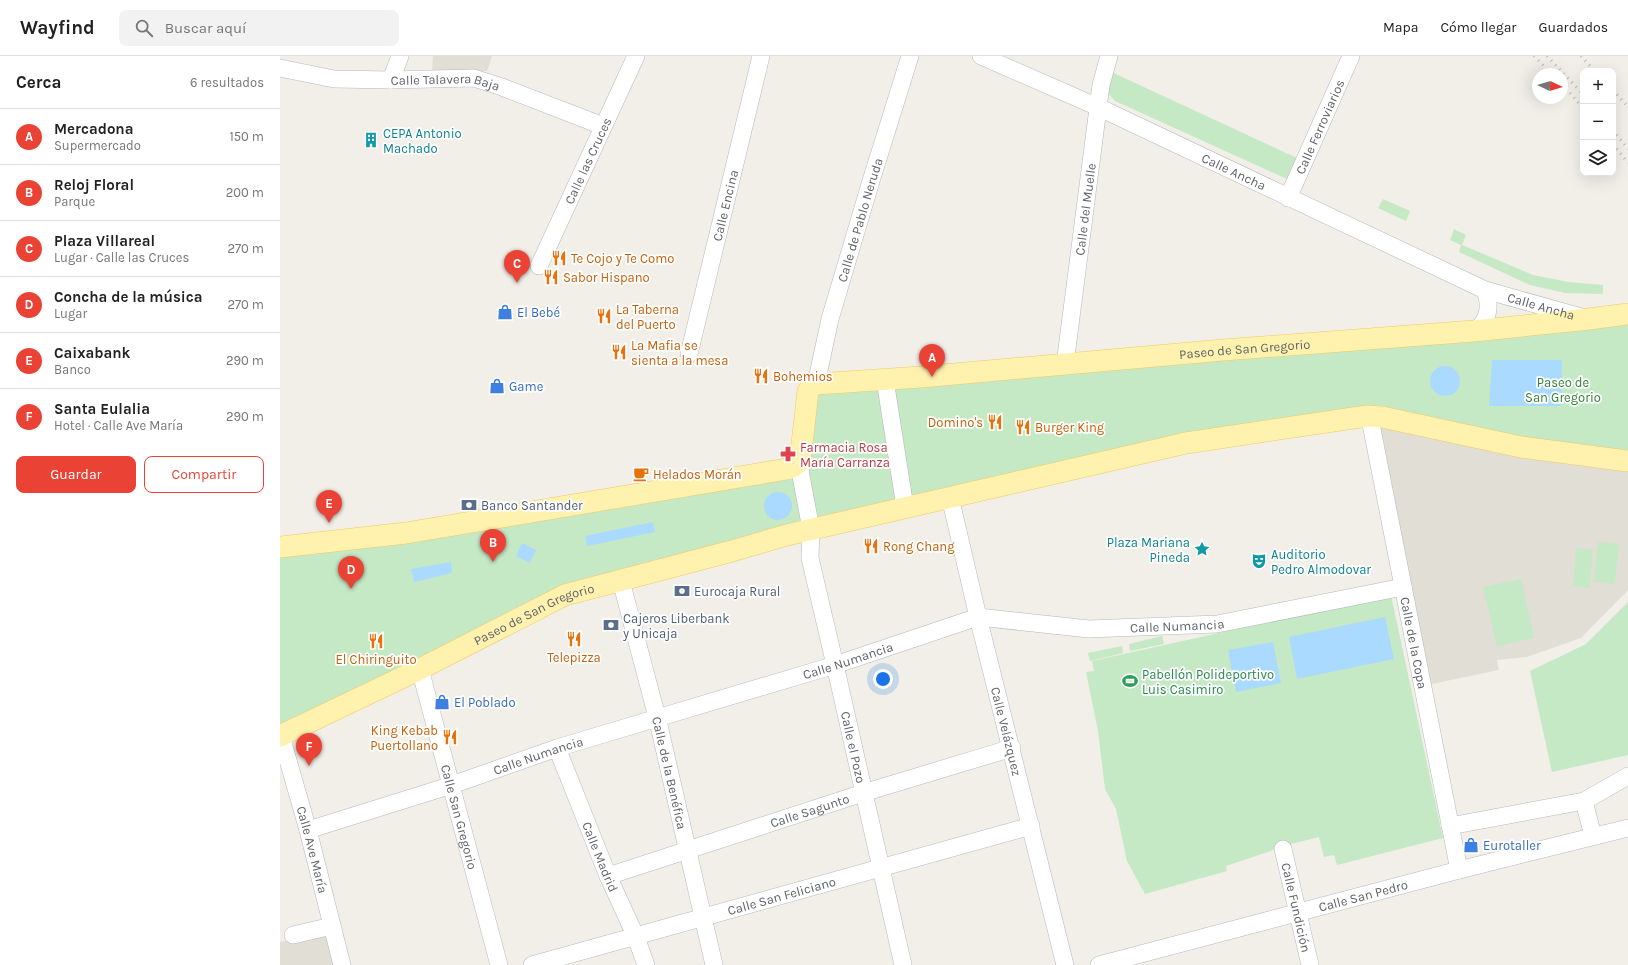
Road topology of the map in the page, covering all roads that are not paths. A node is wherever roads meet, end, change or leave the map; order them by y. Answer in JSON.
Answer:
{"nodes":[{"id":1,"x":400,"y":56,"type":"edge"},
{"id":2,"x":636,"y":56,"type":"edge"},
{"id":3,"x":762,"y":56,"type":"edge"},
{"id":4,"x":910,"y":56,"type":"edge"},
{"id":5,"x":981,"y":56,"type":"edge"},
{"id":6,"x":1109,"y":56,"type":"edge"},
{"id":7,"x":1351,"y":56,"type":"edge"},
{"id":8,"x":280,"y":68,"type":"edge"},
{"id":9,"x":391,"y":80,"type":"junction"},
{"id":10,"x":1098,"y":106,"type":"junction"},
{"id":11,"x":603,"y":126,"type":"junction"},
{"id":12,"x":1288,"y":198,"type":"junction"},
{"id":13,"x":539,"y":266,"type":"dead end"},
{"id":14,"x":1489,"y":292,"type":"junction"},
{"id":15,"x":1628,"y":314,"type":"edge"},
{"id":16,"x":1588,"y":319,"type":"junction"},
{"id":17,"x":1628,"y":320,"type":"edge"},
{"id":18,"x":1536,"y":325,"type":"junction"},
{"id":19,"x":1474,"y":331,"type":"junction"},
{"id":20,"x":689,"y":354,"type":"dead end"},
{"id":21,"x":1065,"y":364,"type":"junction"},
{"id":22,"x":885,"y":380,"type":"junction"},
{"id":23,"x":816,"y":384,"type":"junction"},
{"id":24,"x":1368,"y":416,"type":"junction"},
{"id":25,"x":1628,"y":461,"type":"edge"},
{"id":26,"x":796,"y":469,"type":"junction"},
{"id":27,"x":950,"y":497,"type":"junction"},
{"id":28,"x":905,"y":508,"type":"junction"},
{"id":29,"x":810,"y":527,"type":"junction"},
{"id":30,"x":280,"y":548,"type":"edge"},
{"id":31,"x":621,"y":581,"type":"junction"},
{"id":32,"x":1403,"y":587,"type":"junction"},
{"id":33,"x":978,"y":617,"type":"junction"},
{"id":34,"x":835,"y":665,"type":"junction"},
{"id":35,"x":420,"y":669,"type":"junction"},
{"id":36,"x":657,"y":717,"type":"junction"},
{"id":37,"x":280,"y":736,"type":"edge"},
{"id":38,"x":557,"y":748,"type":"junction"},
{"id":39,"x":1012,"y":748,"type":"junction"},
{"id":40,"x":1628,"y":776,"type":"edge"},
{"id":41,"x":452,"y":785,"type":"junction"},
{"id":42,"x":863,"y":793,"type":"junction"},
{"id":43,"x":1584,"y":801,"type":"junction"},
{"id":44,"x":1031,"y":826,"type":"junction"},
{"id":45,"x":1450,"y":826,"type":"junction"},
{"id":46,"x":1628,"y":828,"type":"edge"},
{"id":47,"x":308,"y":830,"type":"junction"},
{"id":48,"x":1593,"y":836,"type":"junction"},
{"id":49,"x":1283,"y":849,"type":"dead end"},
{"id":50,"x":687,"y":850,"type":"junction"},
{"id":51,"x":880,"y":868,"type":"junction"},
{"id":52,"x":1459,"y":870,"type":"junction"},
{"id":53,"x":608,"y":876,"type":"junction"},
{"id":54,"x":1298,"y":912,"type":"junction"},
{"id":55,"x":703,"y":918,"type":"junction"},
{"id":56,"x":332,"y":926,"type":"junction"},
{"id":57,"x":293,"y":935,"type":"dead end"},
{"id":58,"x":636,"y":937,"type":"junction"},
{"id":59,"x":342,"y":965,"type":"edge"},
{"id":60,"x":499,"y":965,"type":"edge"},
{"id":61,"x":532,"y":965,"type":"edge"},
{"id":62,"x":646,"y":965,"type":"edge"},
{"id":63,"x":714,"y":965,"type":"edge"},
{"id":64,"x":903,"y":965,"type":"edge"},
{"id":65,"x":1065,"y":965,"type":"edge"},
{"id":66,"x":1099,"y":965,"type":"edge"},
{"id":67,"x":1310,"y":965,"type":"edge"}],
"edges":[{"from":1,"to":9,"type":"street"},
{"from":2,"to":11,"type":"street","name":"Calle las Cruces"},
{"from":3,"to":20,"type":"street","name":"Calle Encina"},
{"from":4,"to":23,"type":"street","name":"Calle de Pablo Neruda"},
{"from":5,"to":10,"type":"street","name":"Calle Ancha"},
{"from":6,"to":10,"type":"street","name":"Calle del Muelle"},
{"from":7,"to":12,"type":"street","name":"Calle Ferroviarios"},
{"from":8,"to":9,"type":"street","name":"Calle Talavera Baja"},
{"from":9,"to":11,"type":"street","name":"Calle Talavera Baja"},
{"from":10,"to":12,"type":"street","name":"Calle Ancha"},
{"from":10,"to":21,"type":"street","name":"Calle del Muelle"},
{"from":11,"to":13,"type":"street","name":"Calle las Cruces"},
{"from":12,"to":14,"type":"street","name":"Calle Ancha"},
{"from":14,"to":16,"type":"street","name":"Calle Ancha"},
{"from":14,"to":18,"type":"street","name":"Calle Ancha"},
{"from":14,"to":19,"type":"street","name":"Calle Ancha"},
{"from":15,"to":16,"type":"main road","name":"Paseo de San Gregorio"},
{"from":16,"to":18,"type":"main road","name":"Paseo de San Gregorio"},
{"from":17,"to":18,"type":"street"},
{"from":18,"to":19,"type":"main road","name":"Paseo de San Gregorio"},
{"from":19,"to":21,"type":"main road","name":"Paseo de San Gregorio"},
{"from":21,"to":22,"type":"main road","name":"Paseo de San Gregorio"},
{"from":22,"to":23,"type":"main road","name":"Paseo de San Gregorio"},
{"from":22,"to":28,"type":"street"},
{"from":23,"to":26,"type":"main road"},
{"from":24,"to":25,"type":"main road","name":"Paseo de San Gregorio"},
{"from":24,"to":27,"type":"main road","name":"Paseo de San Gregorio"},
{"from":24,"to":32,"type":"street","name":"Calle de la Copa"},
{"from":26,"to":29,"type":"street"},
{"from":26,"to":30,"type":"main road"},
{"from":27,"to":28,"type":"main road","name":"Paseo de San Gregorio"},
{"from":27,"to":33,"type":"street","name":"Calle Velázquez"},
{"from":28,"to":29,"type":"main road","name":"Paseo de San Gregorio"},
{"from":29,"to":31,"type":"main road","name":"Paseo de San Gregorio"},
{"from":29,"to":34,"type":"street","name":"Calle el Pozo"},
{"from":31,"to":35,"type":"main road","name":"Paseo de San Gregorio"},
{"from":31,"to":36,"type":"street","name":"Calle de la Benéfica"},
{"from":32,"to":33,"type":"street","name":"Calle Numancia"},
{"from":32,"to":45,"type":"street","name":"Calle de la Copa"},
{"from":33,"to":34,"type":"street","name":"Calle Numancia"},
{"from":33,"to":39,"type":"street","name":"Calle Velázquez"},
{"from":34,"to":36,"type":"street","name":"Calle Numancia"},
{"from":34,"to":42,"type":"street","name":"Calle el Pozo"},
{"from":35,"to":37,"type":"main road","name":"Paseo de San Gregorio"},
{"from":35,"to":41,"type":"street","name":"Calle San Gregorio"},
{"from":36,"to":38,"type":"street","name":"Calle Numancia"},
{"from":36,"to":50,"type":"street","name":"Calle de la Benéfica"},
{"from":37,"to":47,"type":"street","name":"Calle Ave María"},
{"from":38,"to":41,"type":"street","name":"Calle Numancia"},
{"from":38,"to":53,"type":"street","name":"Calle Madrid"},
{"from":39,"to":42,"type":"street","name":"Calle Sagunto"},
{"from":39,"to":44,"type":"street","name":"Calle Velázquez"},
{"from":40,"to":43,"type":"street"},
{"from":41,"to":47,"type":"street","name":"Calle Numancia"},
{"from":41,"to":60,"type":"street","name":"Calle San Gregorio"},
{"from":42,"to":50,"type":"street","name":"Calle Sagunto"},
{"from":42,"to":51,"type":"street","name":"Calle el Pozo"},
{"from":43,"to":45,"type":"street"},
{"from":43,"to":48,"type":"street"},
{"from":44,"to":51,"type":"street","name":"Calle San Feliciano"},
{"from":44,"to":65,"type":"street","name":"Calle Velázquez"},
{"from":45,"to":52,"type":"street","name":"Calle de la Copa"},
{"from":46,"to":48,"type":"street","name":"Calle San Pedro"},
{"from":47,"to":56,"type":"street","name":"Calle Ave María"},
{"from":48,"to":52,"type":"street","name":"Calle San Pedro"},
{"from":49,"to":54,"type":"street","name":"Calle Fundición"},
{"from":50,"to":53,"type":"street","name":"Calle Sagunto"},
{"from":50,"to":55,"type":"street","name":"Calle de la Benéfica"},
{"from":51,"to":55,"type":"street","name":"Calle San Feliciano"},
{"from":51,"to":64,"type":"street","name":"Calle el Pozo"},
{"from":52,"to":54,"type":"street","name":"Calle San Pedro"},
{"from":53,"to":58,"type":"street","name":"Calle Madrid"},
{"from":54,"to":66,"type":"street","name":"Calle San Pedro"},
{"from":54,"to":67,"type":"street","name":"Calle Fundición"},
{"from":55,"to":58,"type":"street","name":"Calle San Feliciano"},
{"from":55,"to":63,"type":"street","name":"Calle de la Benéfica"},
{"from":56,"to":57,"type":"street"},
{"from":56,"to":59,"type":"street","name":"Calle Ave María"},
{"from":58,"to":61,"type":"street","name":"Calle San Feliciano"},
{"from":58,"to":62,"type":"street","name":"Calle Madrid"}]}
